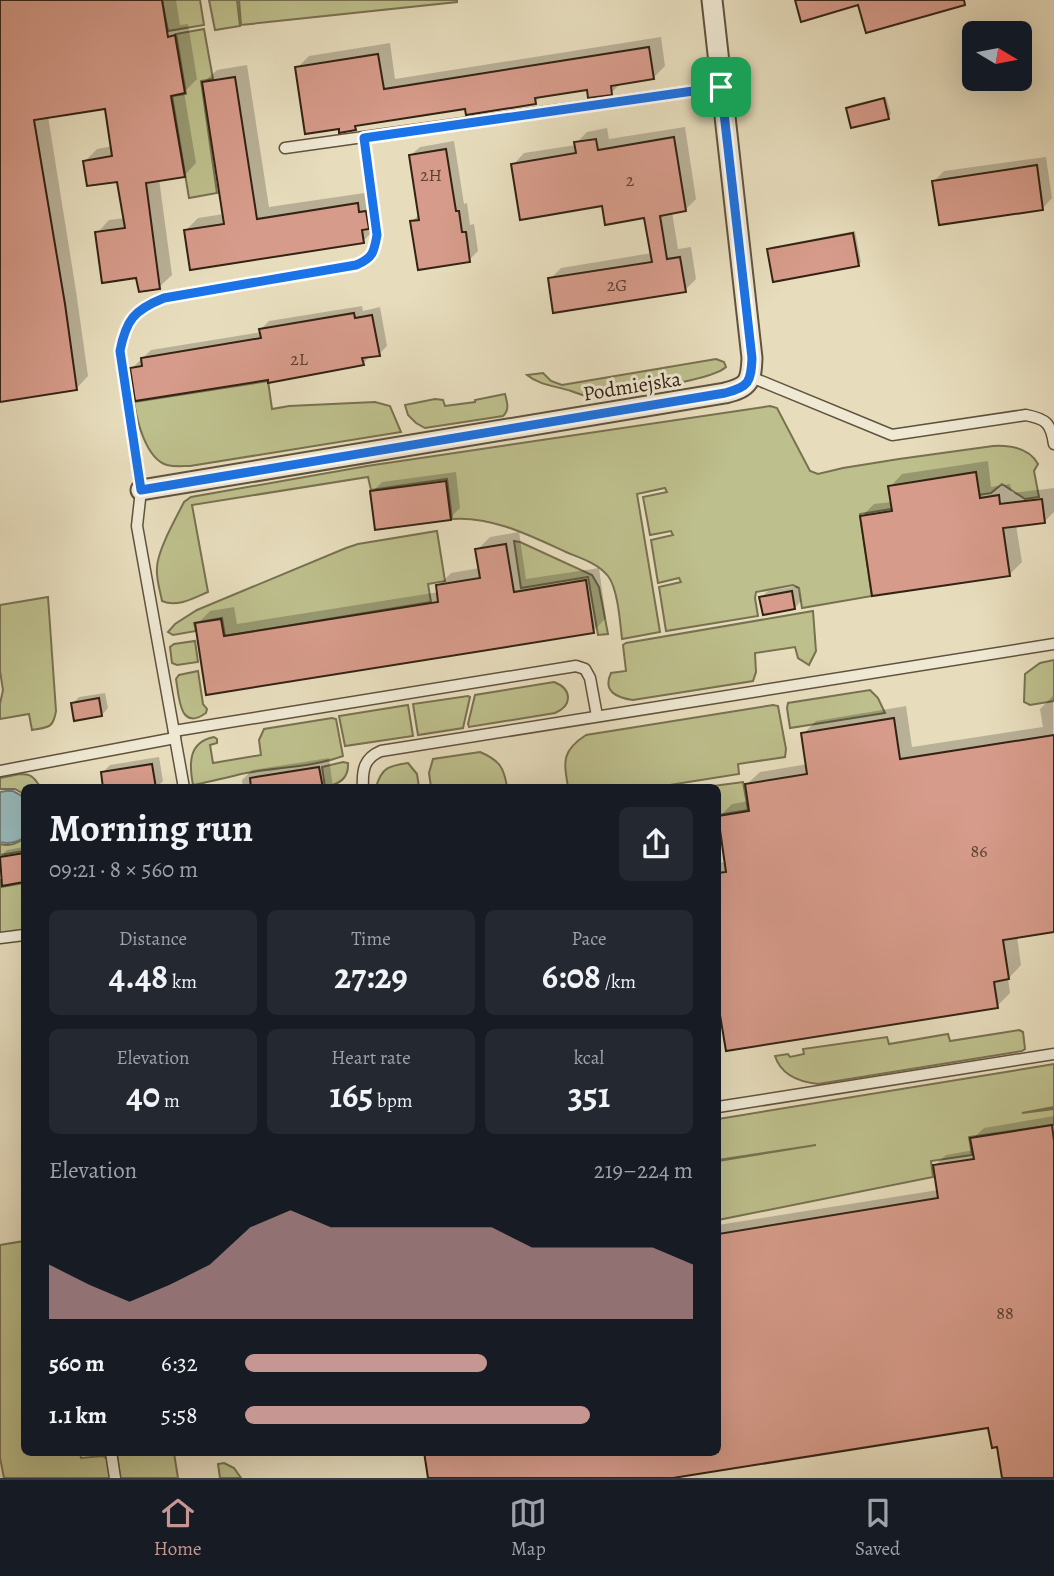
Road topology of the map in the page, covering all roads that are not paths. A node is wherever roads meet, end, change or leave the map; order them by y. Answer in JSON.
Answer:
{"nodes":[{"id":1,"x":712,"y":0,"type":"edge"},
{"id":2,"x":721,"y":87,"type":"junction"},
{"id":3,"x":364,"y":138,"type":"junction"},
{"id":4,"x":285,"y":148,"type":"dead end"},
{"id":5,"x":751,"y":377,"type":"junction"},
{"id":6,"x":1054,"y":444,"type":"edge"},
{"id":7,"x":141,"y":490,"type":"junction"},
{"id":8,"x":1054,"y":644,"type":"edge"},
{"id":9,"x":597,"y":716,"type":"junction"},
{"id":10,"x":175,"y":735,"type":"junction"},
{"id":11,"x":0,"y":771,"type":"edge"},
{"id":12,"x":183,"y":784,"type":"edge"},
{"id":13,"x":363,"y":784,"type":"edge"},
{"id":14,"x":21,"y":935,"type":"edge"},
{"id":15,"x":0,"y":938,"type":"edge"},
{"id":16,"x":1054,"y":1054,"type":"edge"},
{"id":17,"x":721,"y":1107,"type":"edge"},
{"id":18,"x":112,"y":1456,"type":"edge"},
{"id":19,"x":115,"y":1478,"type":"edge"}],
"edges":[{"from":1,"to":2,"type":"street"},
{"from":2,"to":3,"type":"lane"},
{"from":2,"to":5,"type":"street"},
{"from":3,"to":4,"type":"lane"},
{"from":3,"to":7,"type":"lane"},
{"from":5,"to":6,"type":"lane"},
{"from":5,"to":7,"type":"street","name":"Podmiejska"},
{"from":7,"to":10,"type":"lane"},
{"from":8,"to":9,"type":"lane"},
{"from":9,"to":10,"type":"lane"},
{"from":9,"to":13,"type":"lane"},
{"from":10,"to":11,"type":"lane"},
{"from":10,"to":12,"type":"lane"},
{"from":14,"to":15,"type":"lane"},
{"from":16,"to":17,"type":"lane"},
{"from":18,"to":19,"type":"lane"}]}
